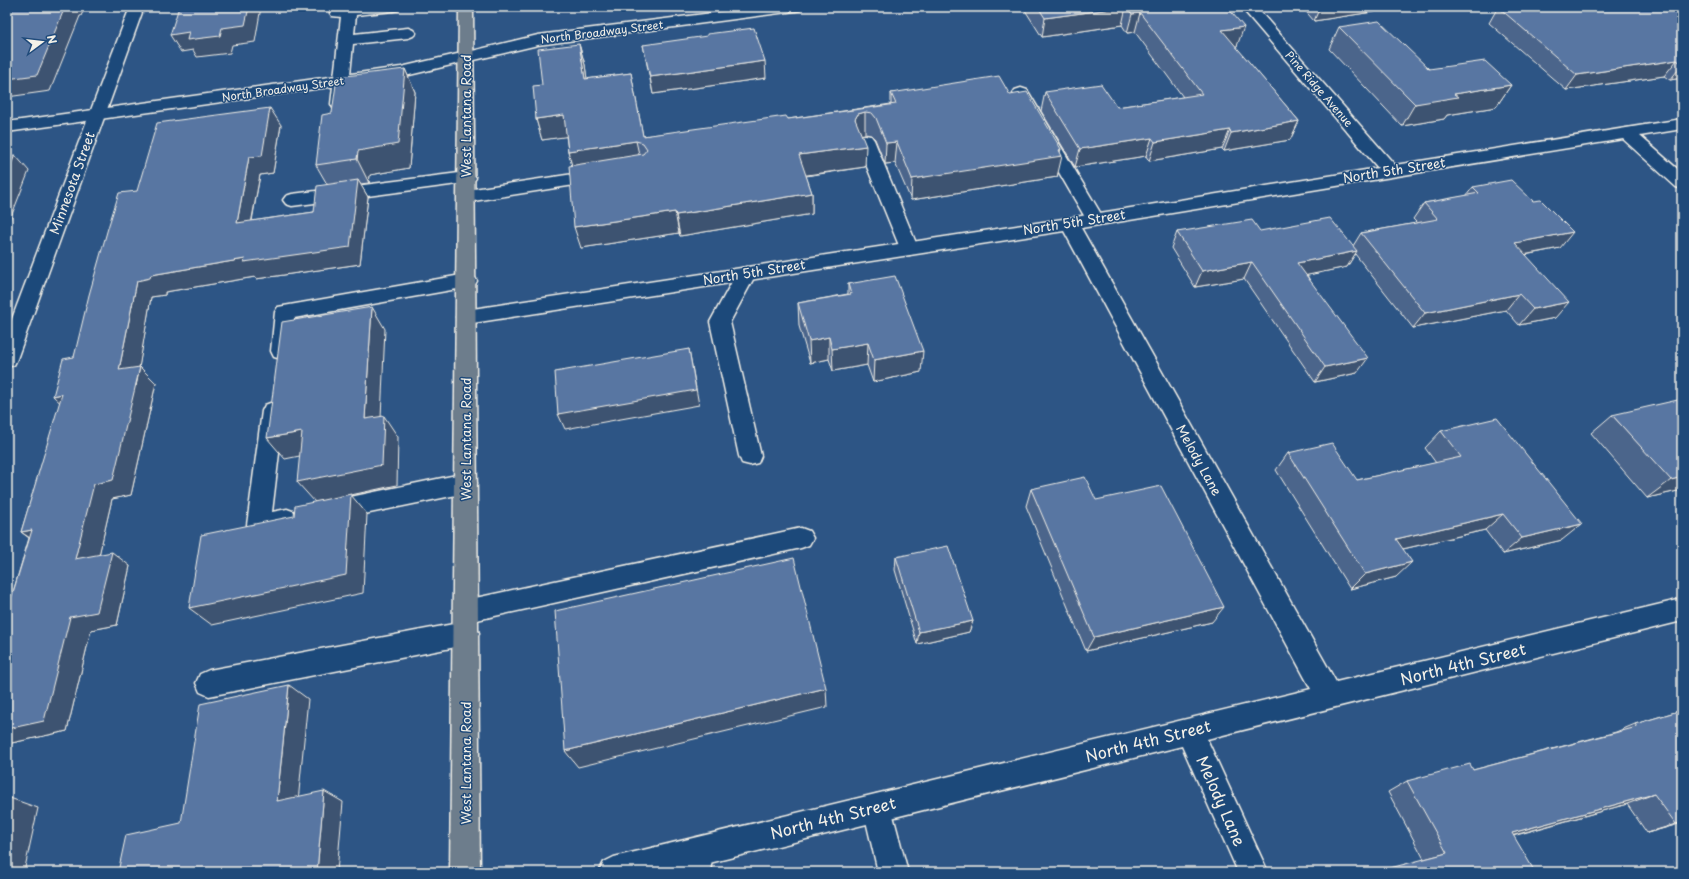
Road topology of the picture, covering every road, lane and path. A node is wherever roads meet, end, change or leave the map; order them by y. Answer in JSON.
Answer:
{"nodes":[{"id":1,"x":136,"y":7,"type":"edge"},
{"id":2,"x":393,"y":7,"type":"edge"},
{"id":3,"x":466,"y":7,"type":"edge"},
{"id":4,"x":795,"y":7,"type":"edge"},
{"id":5,"x":1248,"y":7,"type":"edge"},
{"id":6,"x":344,"y":10,"type":"edge"},
{"id":7,"x":408,"y":33,"type":"dead end"},
{"id":8,"x":346,"y":40,"type":"junction"},
{"id":9,"x":466,"y":57,"type":"junction"},
{"id":10,"x":341,"y":80,"type":"junction"},
{"id":11,"x":1022,"y":93,"type":"edge"},
{"id":12,"x":97,"y":115,"type":"junction"},
{"id":13,"x":337,"y":118,"type":"edge"},
{"id":14,"x":1682,"y":124,"type":"edge"},
{"id":15,"x":7,"y":127,"type":"edge"},
{"id":16,"x":1626,"y":133,"type":"junction"},
{"id":17,"x":865,"y":140,"type":"edge"},
{"id":18,"x":1390,"y":170,"type":"junction"},
{"id":19,"x":618,"y":173,"type":"edge"},
{"id":20,"x":1682,"y":183,"type":"edge"},
{"id":21,"x":467,"y":187,"type":"junction"},
{"id":22,"x":292,"y":200,"type":"dead end"},
{"id":23,"x":1095,"y":219,"type":"junction"},
{"id":24,"x":1069,"y":224,"type":"junction"},
{"id":25,"x":909,"y":248,"type":"junction"},
{"id":26,"x":746,"y":274,"type":"junction"},
{"id":27,"x":467,"y":281,"type":"junction"},
{"id":28,"x":466,"y":317,"type":"junction"},
{"id":29,"x":7,"y":359,"type":"edge"},
{"id":30,"x":279,"y":367,"type":"edge"},
{"id":31,"x":276,"y":391,"type":"edge"},
{"id":32,"x":750,"y":456,"type":"dead end"},
{"id":33,"x":466,"y":483,"type":"junction"},
{"id":34,"x":801,"y":538,"type":"dead end"},
{"id":35,"x":1682,"y":610,"type":"edge"},
{"id":36,"x":466,"y":622,"type":"junction"},
{"id":37,"x":210,"y":683,"type":"dead end"},
{"id":38,"x":1329,"y":696,"type":"junction"},
{"id":39,"x":1190,"y":731,"type":"junction"},
{"id":40,"x":877,"y":808,"type":"junction"},
{"id":41,"x":697,"y":862,"type":"edge"},
{"id":42,"x":465,"y":872,"type":"edge"},
{"id":43,"x":614,"y":872,"type":"edge"},
{"id":44,"x":893,"y":872,"type":"edge"},
{"id":45,"x":1253,"y":872,"type":"edge"}],
"edges":[{"from":1,"to":12,"type":"street","name":"Minnesota Street"},
{"from":2,"to":6,"type":"street"},
{"from":3,"to":9,"type":"main road","name":"West Lantana Road"},
{"from":4,"to":9,"type":"street","name":"North Broadway Street"},
{"from":5,"to":18,"type":"street","name":"Pine Ridge Avenue"},
{"from":6,"to":8,"type":"street"},
{"from":7,"to":8,"type":"street"},
{"from":8,"to":10,"type":"street"},
{"from":9,"to":10,"type":"street","name":"North Broadway Street"},
{"from":9,"to":21,"type":"main road","name":"West Lantana Road"},
{"from":10,"to":12,"type":"street","name":"North Broadway Street"},
{"from":10,"to":13,"type":"street"},
{"from":11,"to":23,"type":"street"},
{"from":12,"to":15,"type":"street","name":"North Broadway Street"},
{"from":12,"to":29,"type":"street","name":"Minnesota Street"},
{"from":14,"to":16,"type":"street","name":"North 5th Street"},
{"from":16,"to":18,"type":"street","name":"North 5th Street"},
{"from":16,"to":20,"type":"street"},
{"from":17,"to":25,"type":"street"},
{"from":18,"to":23,"type":"street","name":"North 5th Street"},
{"from":19,"to":21,"type":"street"},
{"from":21,"to":22,"type":"street"},
{"from":21,"to":27,"type":"main road","name":"West Lantana Road"},
{"from":23,"to":24,"type":"street","name":"North 5th Street"},
{"from":24,"to":25,"type":"street","name":"North 5th Street"},
{"from":24,"to":38,"type":"street","name":"Melody Lane"},
{"from":25,"to":26,"type":"street","name":"North 5th Street"},
{"from":26,"to":28,"type":"street","name":"North 5th Street"},
{"from":26,"to":32,"type":"street"},
{"from":27,"to":28,"type":"main road","name":"West Lantana Road"},
{"from":27,"to":30,"type":"street"},
{"from":28,"to":33,"type":"main road","name":"West Lantana Road"},
{"from":31,"to":33,"type":"street"},
{"from":33,"to":36,"type":"main road","name":"West Lantana Road"},
{"from":34,"to":36,"type":"street"},
{"from":35,"to":38,"type":"street","name":"North 4th Street"},
{"from":36,"to":37,"type":"street"},
{"from":36,"to":42,"type":"main road","name":"West Lantana Road"},
{"from":38,"to":39,"type":"street","name":"North 4th Street"},
{"from":39,"to":40,"type":"street","name":"North 4th Street"},
{"from":39,"to":45,"type":"street","name":"Melody Lane"},
{"from":40,"to":41,"type":"street","name":"North 4th Street"},
{"from":40,"to":44,"type":"street"},
{"from":41,"to":43,"type":"street","name":"North 4th Street"}]}
